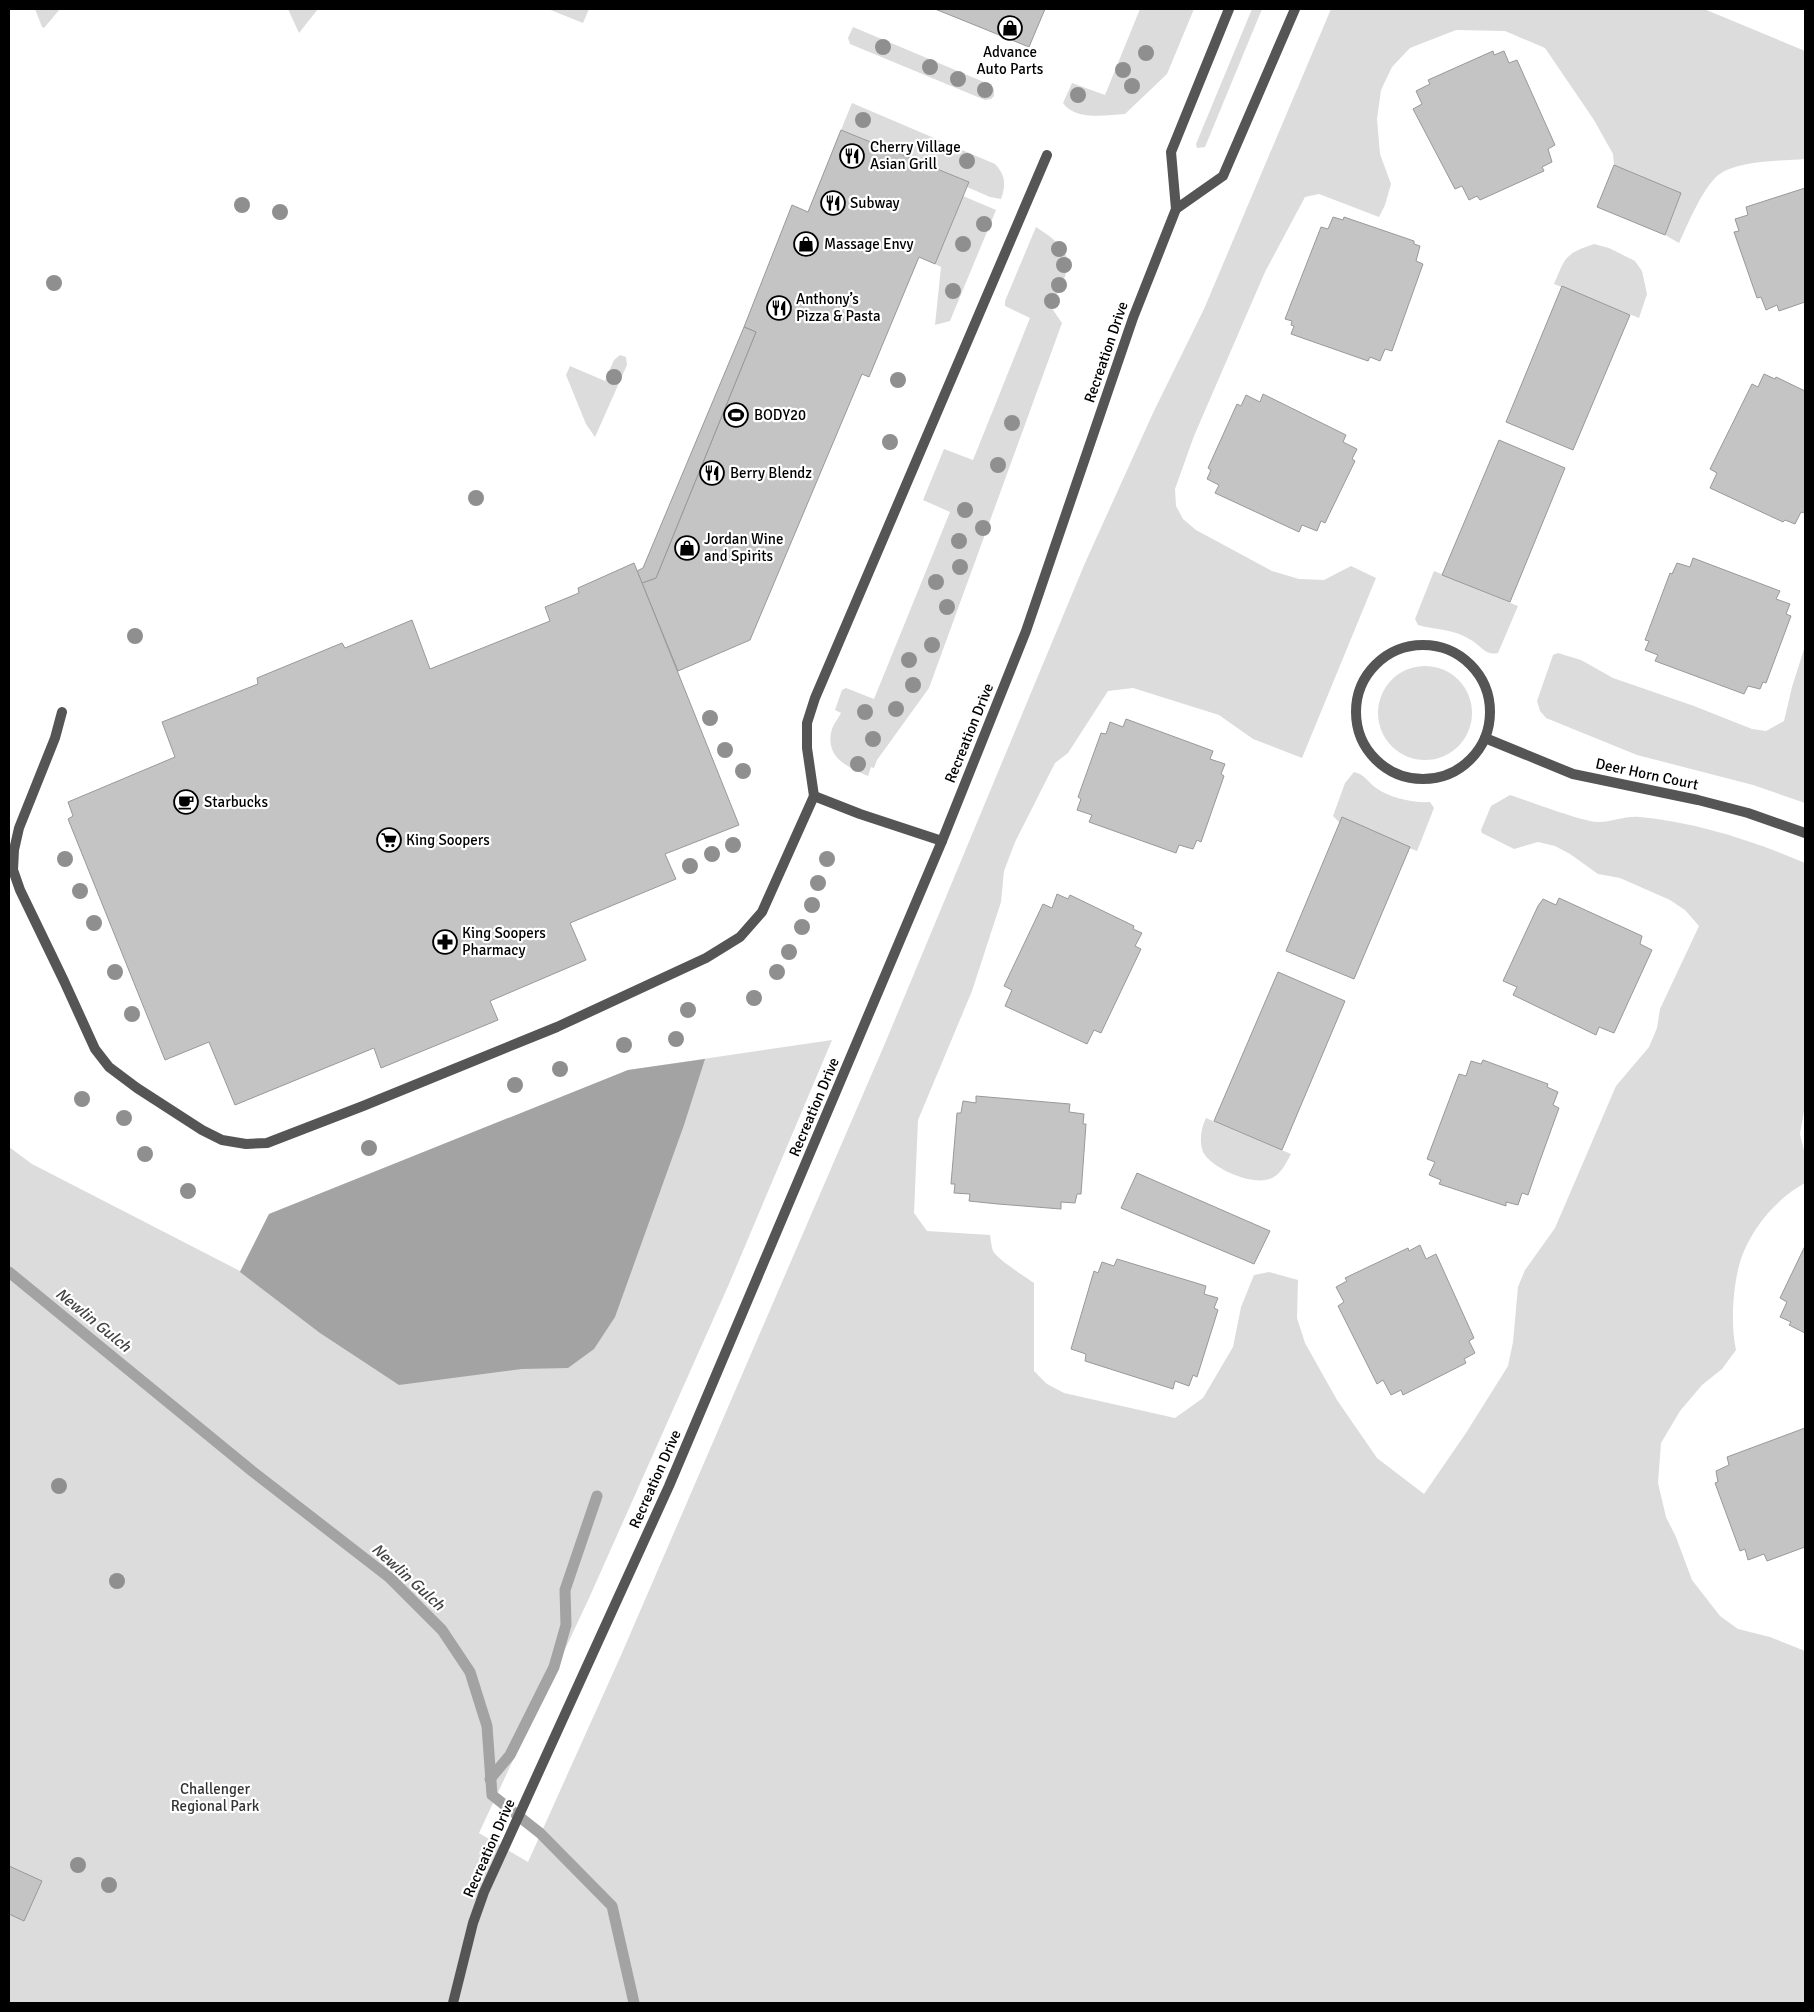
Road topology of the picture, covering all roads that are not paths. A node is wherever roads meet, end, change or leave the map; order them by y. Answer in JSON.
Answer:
{"nodes":[{"id":1,"x":1228,"y":9,"type":"edge"},
{"id":2,"x":1295,"y":9,"type":"edge"},
{"id":3,"x":1047,"y":155,"type":"dead end"},
{"id":4,"x":1176,"y":210,"type":"junction"},
{"id":5,"x":62,"y":712,"type":"dead end"},
{"id":6,"x":1485,"y":738,"type":"junction"},
{"id":7,"x":814,"y":796,"type":"junction"},
{"id":8,"x":1805,"y":833,"type":"edge"},
{"id":9,"x":942,"y":841,"type":"junction"},
{"id":10,"x":453,"y":2003,"type":"edge"}],
"edges":[{"from":1,"to":4,"type":"street","name":"Recreation Drive"},
{"from":2,"to":4,"type":"street"},
{"from":3,"to":7,"type":"street"},
{"from":4,"to":9,"type":"street","name":"Recreation Drive"},
{"from":5,"to":7,"type":"street"},
{"from":6,"to":6,"type":"street"},
{"from":6,"to":8,"type":"street","name":"Deer Horn Court"},
{"from":7,"to":9,"type":"street"},
{"from":9,"to":10,"type":"street","name":"Recreation Drive"}]}
